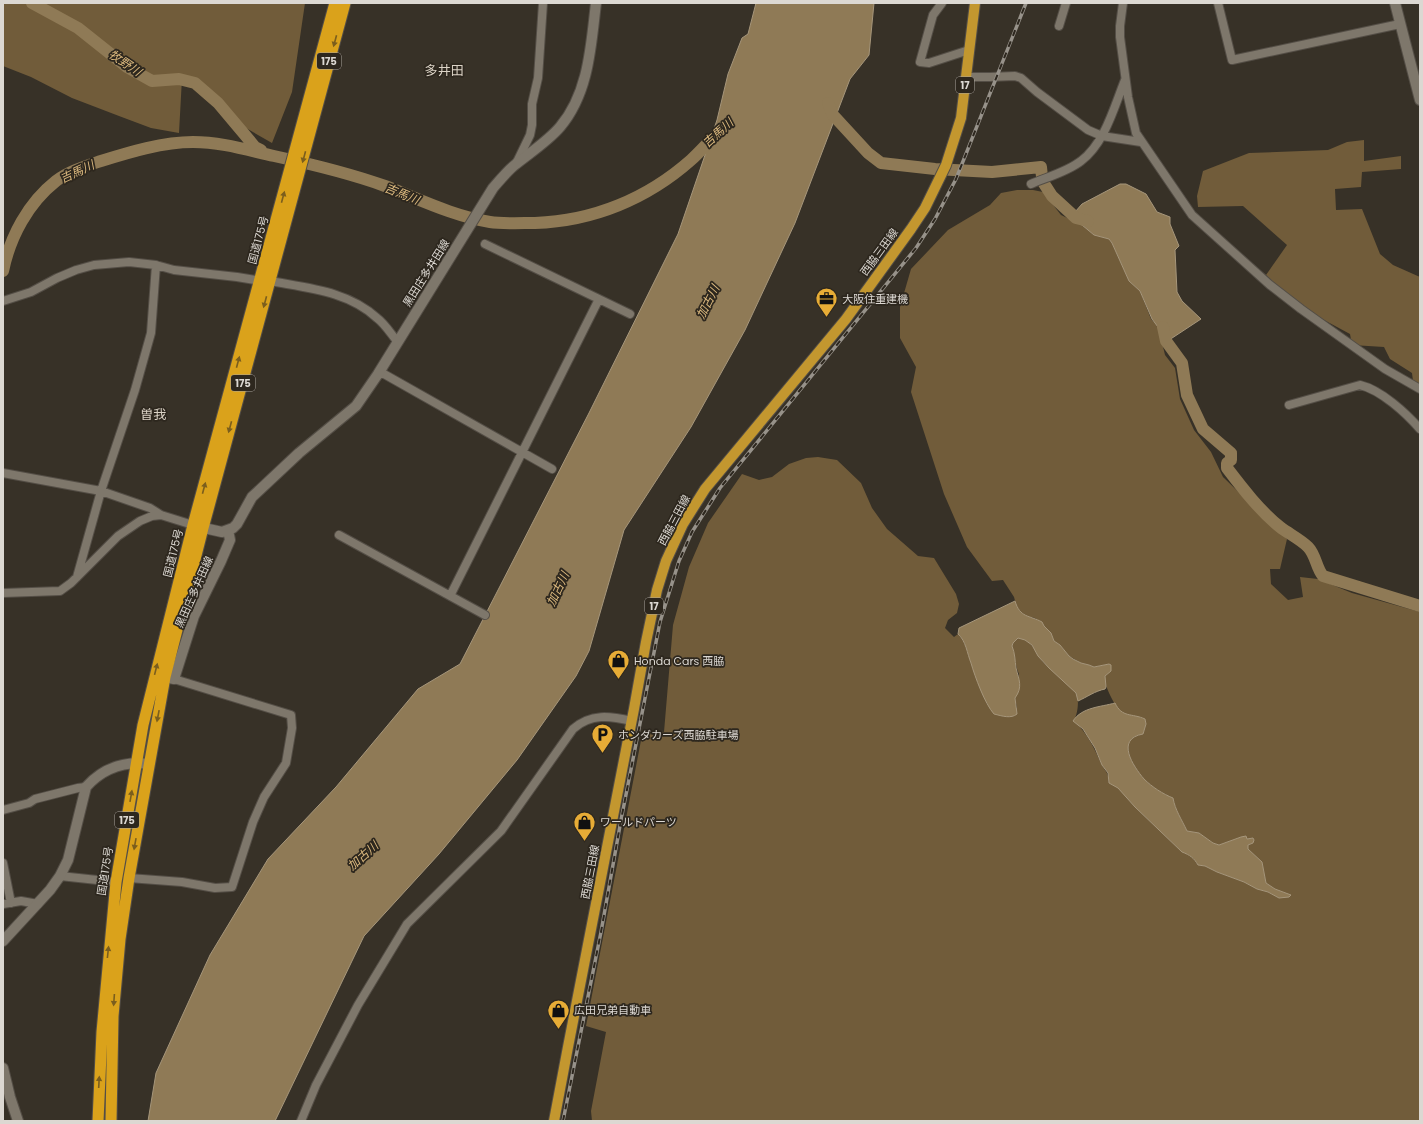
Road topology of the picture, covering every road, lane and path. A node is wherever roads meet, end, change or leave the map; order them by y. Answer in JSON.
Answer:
{"nodes":[{"id":1,"x":335,"y":3,"type":"edge"},
{"id":2,"x":345,"y":3,"type":"edge"},
{"id":3,"x":543,"y":3,"type":"edge"},
{"id":4,"x":596,"y":3,"type":"edge"},
{"id":5,"x":942,"y":3,"type":"edge"},
{"id":6,"x":975,"y":3,"type":"edge"},
{"id":7,"x":1066,"y":3,"type":"edge"},
{"id":8,"x":1123,"y":3,"type":"edge"},
{"id":9,"x":1218,"y":3,"type":"edge"},
{"id":10,"x":1395,"y":3,"type":"edge"},
{"id":11,"x":1400,"y":24,"type":"junction"},
{"id":12,"x":1059,"y":26,"type":"dead end"},
{"id":13,"x":969,"y":50,"type":"junction"},
{"id":14,"x":966,"y":77,"type":"junction"},
{"id":15,"x":1126,"y":79,"type":"junction"},
{"id":16,"x":1420,"y":100,"type":"edge"},
{"id":17,"x":309,"y":117,"type":"junction"},
{"id":18,"x":1102,"y":136,"type":"junction"},
{"id":19,"x":1141,"y":142,"type":"junction"},
{"id":20,"x":515,"y":164,"type":"junction"},
{"id":21,"x":1031,"y":184,"type":"dead end"},
{"id":22,"x":485,"y":244,"type":"dead end"},
{"id":23,"x":156,"y":265,"type":"junction"},
{"id":24,"x":266,"y":281,"type":"junction"},
{"id":25,"x":598,"y":299,"type":"junction"},
{"id":26,"x":7,"y":300,"type":"edge"},
{"id":27,"x":630,"y":314,"type":"dead end"},
{"id":28,"x":397,"y":341,"type":"junction"},
{"id":29,"x":378,"y":374,"type":"junction"},
{"id":30,"x":1420,"y":389,"type":"edge"},
{"id":31,"x":1289,"y":405,"type":"dead end"},
{"id":32,"x":1420,"y":429,"type":"edge"},
{"id":33,"x":522,"y":452,"type":"junction"},
{"id":34,"x":552,"y":469,"type":"dead end"},
{"id":35,"x":3,"y":472,"type":"edge"},
{"id":36,"x":101,"y":491,"type":"junction"},
{"id":37,"x":161,"y":515,"type":"junction"},
{"id":38,"x":198,"y":527,"type":"junction"},
{"id":39,"x":228,"y":530,"type":"junction"},
{"id":40,"x":340,"y":535,"type":"dead end"},
{"id":41,"x":77,"y":577,"type":"junction"},
{"id":42,"x":3,"y":593,"type":"edge"},
{"id":43,"x":450,"y":596,"type":"junction"},
{"id":44,"x":485,"y":615,"type":"dead end"},
{"id":45,"x":169,"y":678,"type":"junction"},
{"id":46,"x":632,"y":721,"type":"junction"},
{"id":47,"x":137,"y":762,"type":"junction"},
{"id":48,"x":149,"y":764,"type":"junction"},
{"id":49,"x":86,"y":787,"type":"junction"},
{"id":50,"x":3,"y":810,"type":"edge"},
{"id":51,"x":3,"y":863,"type":"edge"},
{"id":52,"x":60,"y":876,"type":"junction"},
{"id":53,"x":129,"y":878,"type":"junction"},
{"id":54,"x":116,"y":882,"type":"junction"},
{"id":55,"x":7,"y":903,"type":"edge"},
{"id":56,"x":38,"y":904,"type":"junction"},
{"id":57,"x":3,"y":941,"type":"edge"},
{"id":58,"x":3,"y":1068,"type":"edge"},
{"id":59,"x":18,"y":1121,"type":"edge"},
{"id":60,"x":98,"y":1121,"type":"edge"},
{"id":61,"x":111,"y":1121,"type":"edge"},
{"id":62,"x":301,"y":1121,"type":"edge"},
{"id":63,"x":554,"y":1121,"type":"edge"}],
"edges":[{"from":1,"to":17,"type":"highway","name":"国道175号","number":"175"},
{"from":2,"to":17,"type":"highway","name":"国道175号","number":"175","one_way":true},
{"from":3,"to":20,"type":"street"},
{"from":4,"to":20,"type":"main road","name":"黒田庄多井田線"},
{"from":5,"to":13,"type":"street"},
{"from":6,"to":13,"type":"main road","name":"西脇三田線","number":"17"},
{"from":7,"to":12,"type":"street"},
{"from":8,"to":15,"type":"street"},
{"from":9,"to":11,"type":"street"},
{"from":10,"to":11,"type":"main road"},
{"from":11,"to":16,"type":"main road"},
{"from":13,"to":14,"type":"main road","name":"西脇三田線","number":"17"},
{"from":14,"to":18,"type":"street"},
{"from":14,"to":46,"type":"main road","name":"西脇三田線","number":"17"},
{"from":15,"to":18,"type":"street"},
{"from":15,"to":19,"type":"street"},
{"from":17,"to":24,"type":"highway","name":"国道175号","number":"175"},
{"from":18,"to":19,"type":"street"},
{"from":18,"to":21,"type":"street"},
{"from":19,"to":30,"type":"street"},
{"from":20,"to":28,"type":"main road","name":"黒田庄多井田線"},
{"from":22,"to":25,"type":"street"},
{"from":23,"to":24,"type":"street"},
{"from":23,"to":26,"type":"street"},
{"from":23,"to":36,"type":"street"},
{"from":24,"to":28,"type":"street"},
{"from":24,"to":38,"type":"highway","name":"国道175号","number":"175"},
{"from":25,"to":27,"type":"street"},
{"from":25,"to":33,"type":"street"},
{"from":28,"to":29,"type":"main road","name":"黒田庄多井田線"},
{"from":29,"to":33,"type":"street"},
{"from":29,"to":39,"type":"main road","name":"黒田庄多井田線"},
{"from":31,"to":32,"type":"street"},
{"from":33,"to":34,"type":"street"},
{"from":33,"to":43,"type":"street"},
{"from":35,"to":36,"type":"street"},
{"from":36,"to":37,"type":"street"},
{"from":36,"to":41,"type":"street"},
{"from":37,"to":38,"type":"street"},
{"from":37,"to":41,"type":"street"},
{"from":38,"to":39,"type":"main road"},
{"from":38,"to":45,"type":"highway","name":"国道175号","number":"175"},
{"from":47,"to":38,"type":"highway","name":"国道175号","number":"175","one_way":true},
{"from":39,"to":45,"type":"main road","name":"黒田庄多井田線"},
{"from":40,"to":43,"type":"street"},
{"from":41,"to":42,"type":"street"},
{"from":43,"to":44,"type":"street"},
{"from":45,"to":48,"type":"highway","name":"国道175号","number":"175","one_way":true},
{"from":45,"to":53,"type":"street"},
{"from":46,"to":62,"type":"street"},
{"from":46,"to":63,"type":"main road","name":"西脇三田線","number":"17"},
{"from":47,"to":48,"type":"main road"},
{"from":47,"to":49,"type":"main road"},
{"from":54,"to":47,"type":"highway","name":"国道175号","number":"175","one_way":true},
{"from":48,"to":53,"type":"highway","name":"国道175号","number":"175","one_way":true},
{"from":49,"to":50,"type":"street"},
{"from":49,"to":52,"type":"main road"},
{"from":51,"to":55,"type":"street"},
{"from":52,"to":54,"type":"street"},
{"from":52,"to":56,"type":"main road"},
{"from":53,"to":61,"type":"highway","name":"国道175号","number":"175","one_way":true},
{"from":60,"to":54,"type":"highway","name":"国道175号","number":"175","one_way":true},
{"from":55,"to":56,"type":"street"},
{"from":56,"to":57,"type":"main road"},
{"from":58,"to":59,"type":"main road"}]}
